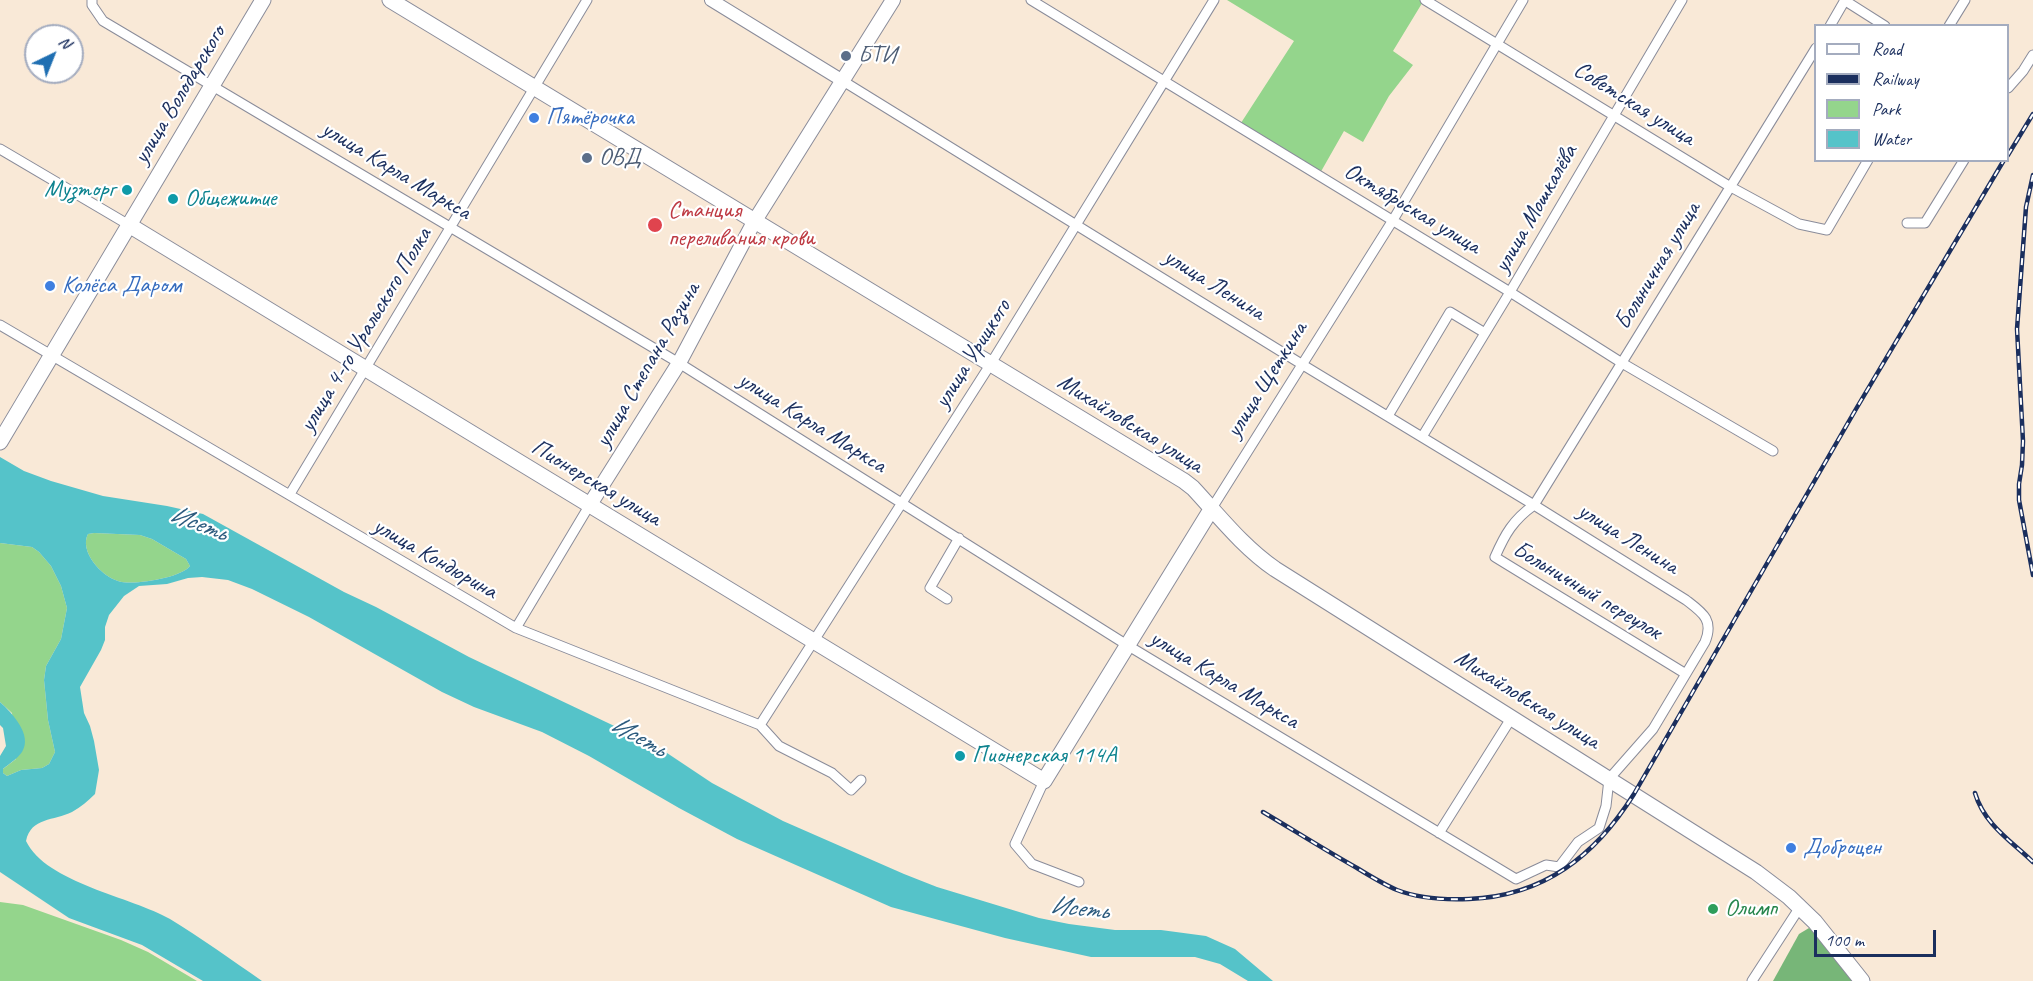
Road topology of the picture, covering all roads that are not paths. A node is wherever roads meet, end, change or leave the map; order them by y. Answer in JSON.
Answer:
{"nodes":[{"id":1,"x":92,"y":0,"type":"edge"},
{"id":2,"x":263,"y":0,"type":"edge"},
{"id":3,"x":390,"y":0,"type":"edge"},
{"id":4,"x":586,"y":0,"type":"edge"},
{"id":5,"x":711,"y":0,"type":"edge"},
{"id":6,"x":893,"y":0,"type":"edge"},
{"id":7,"x":1031,"y":0,"type":"edge"},
{"id":8,"x":1214,"y":0,"type":"edge"},
{"id":9,"x":1425,"y":0,"type":"edge"},
{"id":10,"x":1523,"y":0,"type":"edge"},
{"id":11,"x":1682,"y":0,"type":"edge"},
{"id":12,"x":1845,"y":0,"type":"edge"},
{"id":13,"x":1965,"y":0,"type":"edge"},
{"id":14,"x":1831,"y":24,"type":"edge"},
{"id":15,"x":1883,"y":24,"type":"edge"},
{"id":16,"x":1950,"y":24,"type":"edge"},
{"id":17,"x":1497,"y":43,"type":"junction"},
{"id":18,"x":1814,"y":50,"type":"edge"},
{"id":19,"x":2033,"y":55,"type":"edge"},
{"id":20,"x":1165,"y":80,"type":"junction"},
{"id":21,"x":843,"y":81,"type":"junction"},
{"id":22,"x":212,"y":85,"type":"junction"},
{"id":23,"x":2009,"y":86,"type":"edge"},
{"id":24,"x":535,"y":88,"type":"junction"},
{"id":25,"x":1613,"y":115,"type":"junction"},
{"id":26,"x":0,"y":149,"type":"edge"},
{"id":27,"x":1867,"y":162,"type":"edge"},
{"id":28,"x":1963,"y":162,"type":"edge"},
{"id":29,"x":1729,"y":186,"type":"junction"},
{"id":30,"x":1393,"y":220,"type":"junction"},
{"id":31,"x":754,"y":222,"type":"junction"},
{"id":32,"x":1907,"y":223,"type":"dead end"},
{"id":33,"x":129,"y":225,"type":"junction"},
{"id":34,"x":1076,"y":225,"type":"junction"},
{"id":35,"x":451,"y":226,"type":"junction"},
{"id":36,"x":1510,"y":292,"type":"junction"},
{"id":37,"x":0,"y":325,"type":"edge"},
{"id":38,"x":1485,"y":333,"type":"junction"},
{"id":39,"x":47,"y":361,"type":"junction"},
{"id":40,"x":679,"y":363,"type":"junction"},
{"id":41,"x":1622,"y":363,"type":"junction"},
{"id":42,"x":990,"y":365,"type":"junction"},
{"id":43,"x":1303,"y":365,"type":"junction"},
{"id":44,"x":365,"y":369,"type":"junction"},
{"id":45,"x":1388,"y":416,"type":"junction"},
{"id":46,"x":1422,"y":437,"type":"junction"},
{"id":47,"x":0,"y":442,"type":"edge"},
{"id":48,"x":1773,"y":451,"type":"dead end"},
{"id":49,"x":290,"y":494,"type":"junction"},
{"id":50,"x":902,"y":502,"type":"junction"},
{"id":51,"x":1534,"y":504,"type":"junction"},
{"id":52,"x":590,"y":506,"type":"junction"},
{"id":53,"x":1212,"y":508,"type":"junction"},
{"id":54,"x":960,"y":538,"type":"junction"},
{"id":55,"x":947,"y":599,"type":"dead end"},
{"id":56,"x":516,"y":628,"type":"junction"},
{"id":57,"x":813,"y":641,"type":"junction"},
{"id":58,"x":1127,"y":645,"type":"junction"},
{"id":59,"x":1686,"y":674,"type":"junction"},
{"id":60,"x":1512,"y":717,"type":"junction"},
{"id":61,"x":760,"y":725,"type":"junction"},
{"id":62,"x":1610,"y":779,"type":"junction"},
{"id":63,"x":861,"y":780,"type":"dead end"},
{"id":64,"x":1044,"y":781,"type":"junction"},
{"id":65,"x":1439,"y":833,"type":"junction"},
{"id":66,"x":1078,"y":882,"type":"dead end"},
{"id":67,"x":1800,"y":907,"type":"junction"},
{"id":68,"x":1752,"y":981,"type":"edge"},
{"id":69,"x":1862,"y":981,"type":"edge"}],
"edges":[{"from":1,"to":22,"type":"street","name":"улица Карла Маркса"},
{"from":2,"to":22,"type":"main road","name":"улица Володарского"},
{"from":3,"to":24,"type":"main road","name":"Михайловская улица"},
{"from":4,"to":24,"type":"street","name":"улица 4-го Уральского Полка"},
{"from":5,"to":21,"type":"street","name":"улица Ленина"},
{"from":6,"to":21,"type":"main road","name":"улица Степана Разина"},
{"from":7,"to":20,"type":"street","name":"Октябрьская улица"},
{"from":8,"to":20,"type":"street","name":"улица Урицкого"},
{"from":9,"to":17,"type":"street","name":"Советская улица"},
{"from":10,"to":17,"type":"street","name":"улица Щеткина"},
{"from":11,"to":25,"type":"street","name":"улица Мошкалёва"},
{"from":12,"to":14,"type":"street"},
{"from":12,"to":15,"type":"street"},
{"from":13,"to":16,"type":"street"},
{"from":17,"to":25,"type":"street","name":"Советская улица"},
{"from":17,"to":30,"type":"street","name":"улица Щеткина"},
{"from":18,"to":29,"type":"street","name":"Больничная улица"},
{"from":19,"to":23,"type":"street"},
{"from":20,"to":30,"type":"street","name":"Октябрьская улица"},
{"from":20,"to":34,"type":"street","name":"улица Урицкого"},
{"from":21,"to":31,"type":"main road","name":"улица Степана Разина"},
{"from":21,"to":34,"type":"street","name":"улица Ленина"},
{"from":22,"to":33,"type":"main road","name":"улица Володарского"},
{"from":22,"to":35,"type":"street","name":"улица Карла Маркса"},
{"from":24,"to":31,"type":"main road","name":"Михайловская улица"},
{"from":24,"to":35,"type":"street","name":"улица 4-го Уральского Полка"},
{"from":25,"to":29,"type":"street","name":"Советская улица"},
{"from":25,"to":36,"type":"street","name":"улица Мошкалёва"},
{"from":26,"to":33,"type":"street","name":"Пионерская улица"},
{"from":27,"to":29,"type":"street","name":"Советская улица"},
{"from":28,"to":32,"type":"street"},
{"from":29,"to":41,"type":"street","name":"Больничная улица"},
{"from":30,"to":36,"type":"street","name":"Октябрьская улица"},
{"from":30,"to":43,"type":"street","name":"улица Щеткина"},
{"from":31,"to":40,"type":"main road","name":"улица Степана Разина"},
{"from":31,"to":42,"type":"main road","name":"Михайловская улица"},
{"from":33,"to":39,"type":"main road","name":"улица Володарского"},
{"from":33,"to":44,"type":"main road","name":"Пионерская улица"},
{"from":34,"to":42,"type":"street","name":"улица Урицкого"},
{"from":34,"to":43,"type":"street","name":"улица Ленина"},
{"from":35,"to":40,"type":"street","name":"улица Карла Маркса"},
{"from":35,"to":44,"type":"street","name":"улица 4-го Уральского Полка"},
{"from":36,"to":38,"type":"street","name":"улица Мошкалёва"},
{"from":36,"to":41,"type":"street","name":"Октябрьская улица"},
{"from":37,"to":39,"type":"street","name":"улица Кондюрина"},
{"from":38,"to":45,"type":"street"},
{"from":38,"to":46,"type":"street","name":"улица Мошкалёва"},
{"from":39,"to":47,"type":"main road","name":"улица Володарского"},
{"from":39,"to":49,"type":"street","name":"улица Кондюрина"},
{"from":40,"to":50,"type":"street","name":"улица Карла Маркса"},
{"from":40,"to":52,"type":"main road","name":"улица Степана Разина"},
{"from":41,"to":48,"type":"street","name":"Октябрьская улица"},
{"from":41,"to":51,"type":"street","name":"Больничная улица"},
{"from":42,"to":50,"type":"street","name":"улица Урицкого"},
{"from":42,"to":53,"type":"main road","name":"Михайловская улица"},
{"from":43,"to":45,"type":"street","name":"улица Ленина"},
{"from":43,"to":53,"type":"street","name":"улица Щеткина"},
{"from":44,"to":49,"type":"street","name":"улица 4-го Уральского Полка"},
{"from":44,"to":52,"type":"main road","name":"Пионерская улица"},
{"from":45,"to":46,"type":"street","name":"улица Ленина"},
{"from":46,"to":51,"type":"street","name":"улица Ленина"},
{"from":49,"to":56,"type":"street","name":"улица Кондюрина"},
{"from":50,"to":54,"type":"street","name":"улица Карла Маркса"},
{"from":50,"to":57,"type":"street","name":"улица Урицкого"},
{"from":51,"to":59,"type":"street","name":"улица Ленина"},
{"from":51,"to":59,"type":"street","name":"Больничный переулок"},
{"from":52,"to":56,"type":"street"},
{"from":52,"to":57,"type":"main road","name":"Пионерская улица"},
{"from":53,"to":58,"type":"main road","name":"улица Щеткина"},
{"from":53,"to":60,"type":"main road","name":"Михайловская улица"},
{"from":54,"to":55,"type":"street"},
{"from":54,"to":58,"type":"street","name":"улица Карла Маркса"},
{"from":56,"to":61,"type":"street","name":"улица Кондюрина"},
{"from":57,"to":61,"type":"street","name":"улица Урицкого"},
{"from":57,"to":64,"type":"main road","name":"Пионерская улица"},
{"from":58,"to":64,"type":"main road","name":"улица Щеткина"},
{"from":58,"to":65,"type":"street","name":"улица Карла Маркса"},
{"from":59,"to":62,"type":"street","name":"улица Ленина"},
{"from":60,"to":62,"type":"main road","name":"Михайловская улица"},
{"from":60,"to":65,"type":"street"},
{"from":61,"to":63,"type":"street","name":"улица Кондюрина"},
{"from":62,"to":65,"type":"street","name":"улица Карла Маркса"},
{"from":62,"to":67,"type":"main road","name":"Михайловская улица"},
{"from":64,"to":66,"type":"street"},
{"from":67,"to":68,"type":"street"},
{"from":67,"to":69,"type":"main road","name":"Михайловская улица"}]}
